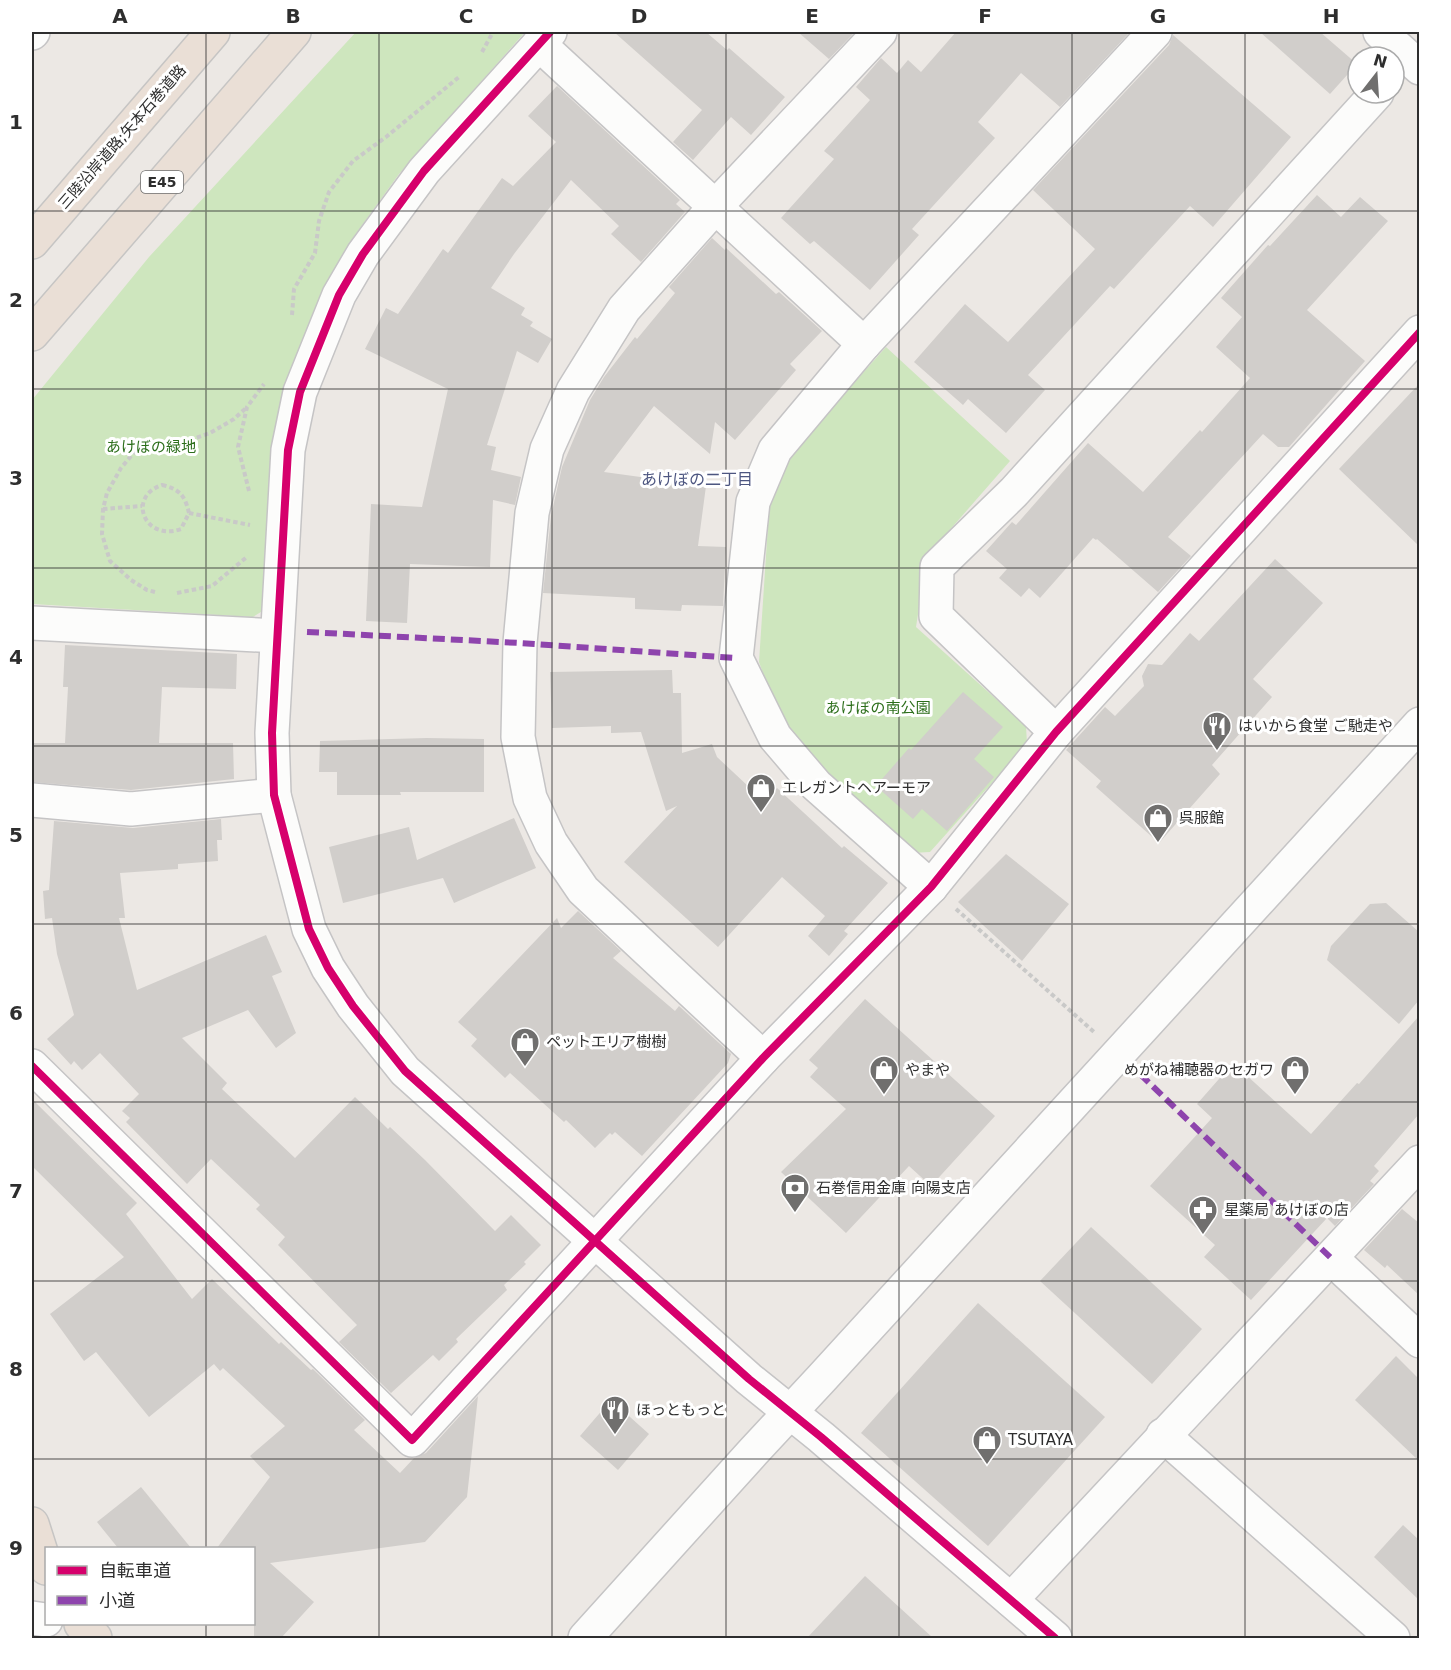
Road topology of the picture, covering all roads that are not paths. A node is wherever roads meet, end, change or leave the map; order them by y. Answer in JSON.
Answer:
{"nodes":[{"id":1,"x":213,"y":32,"type":"edge"},
{"id":2,"x":294,"y":32,"type":"edge"},
{"id":3,"x":880,"y":32,"type":"edge"},
{"id":4,"x":1155,"y":32,"type":"edge"},
{"id":5,"x":1380,"y":32,"type":"edge"},
{"id":6,"x":545,"y":38,"type":"edge"},
{"id":7,"x":1408,"y":67,"type":"edge"},
{"id":8,"x":1366,"y":105,"type":"edge"},
{"id":9,"x":715,"y":207,"type":"junction"},
{"id":10,"x":32,"y":242,"type":"edge"},
{"id":11,"x":1419,"y":332,"type":"edge"},
{"id":12,"x":32,"y":334,"type":"edge"},
{"id":13,"x":864,"y":344,"type":"junction"},
{"id":14,"x":32,"y":622,"type":"edge"},
{"id":15,"x":278,"y":636,"type":"junction"},
{"id":16,"x":1419,"y":724,"type":"edge"},
{"id":17,"x":1056,"y":732,"type":"junction"},
{"id":18,"x":274,"y":795,"type":"junction"},
{"id":19,"x":32,"y":800,"type":"edge"},
{"id":20,"x":931,"y":887,"type":"junction"},
{"id":21,"x":763,"y":1058,"type":"junction"},
{"id":22,"x":32,"y":1066,"type":"edge"},
{"id":23,"x":1419,"y":1162,"type":"edge"},
{"id":24,"x":595,"y":1240,"type":"junction"},
{"id":25,"x":1331,"y":1258,"type":"junction"},
{"id":26,"x":1419,"y":1341,"type":"edge"},
{"id":27,"x":790,"y":1411,"type":"junction"},
{"id":28,"x":1163,"y":1435,"type":"junction"},
{"id":29,"x":32,"y":1524,"type":"edge"},
{"id":30,"x":45,"y":1565,"type":"edge"},
{"id":31,"x":1011,"y":1600,"type":"junction"},
{"id":32,"x":83,"y":1625,"type":"edge"},
{"id":33,"x":95,"y":1638,"type":"edge"},
{"id":34,"x":585,"y":1638,"type":"edge"},
{"id":35,"x":1055,"y":1638,"type":"edge"},
{"id":36,"x":1393,"y":1638,"type":"edge"}],
"edges":[{"from":1,"to":10,"type":"highway","name":"三陸沿岸道路;矢本石巻道路"},
{"from":2,"to":12,"type":"highway","number":"E45"},
{"from":3,"to":9,"type":"street"},
{"from":4,"to":13,"type":"street"},
{"from":5,"to":7,"type":"street"},
{"from":6,"to":9,"type":"street"},
{"from":6,"to":15,"type":"street"},
{"from":8,"to":17,"type":"street"},
{"from":9,"to":13,"type":"street"},
{"from":9,"to":21,"type":"street"},
{"from":11,"to":17,"type":"street"},
{"from":13,"to":20,"type":"street"},
{"from":14,"to":15,"type":"street"},
{"from":15,"to":18,"type":"street"},
{"from":16,"to":27,"type":"street"},
{"from":17,"to":20,"type":"street"},
{"from":18,"to":19,"type":"street"},
{"from":18,"to":24,"type":"street"},
{"from":20,"to":21,"type":"street"},
{"from":21,"to":24,"type":"street"},
{"from":22,"to":24,"type":"street"},
{"from":23,"to":25,"type":"street"},
{"from":24,"to":27,"type":"street"},
{"from":25,"to":26,"type":"street"},
{"from":25,"to":28,"type":"street"},
{"from":27,"to":31,"type":"street"},
{"from":27,"to":34,"type":"street"},
{"from":28,"to":31,"type":"street"},
{"from":28,"to":36,"type":"street"},
{"from":29,"to":30,"type":"highway"},
{"from":31,"to":35,"type":"street"},
{"from":32,"to":33,"type":"highway"}]}
